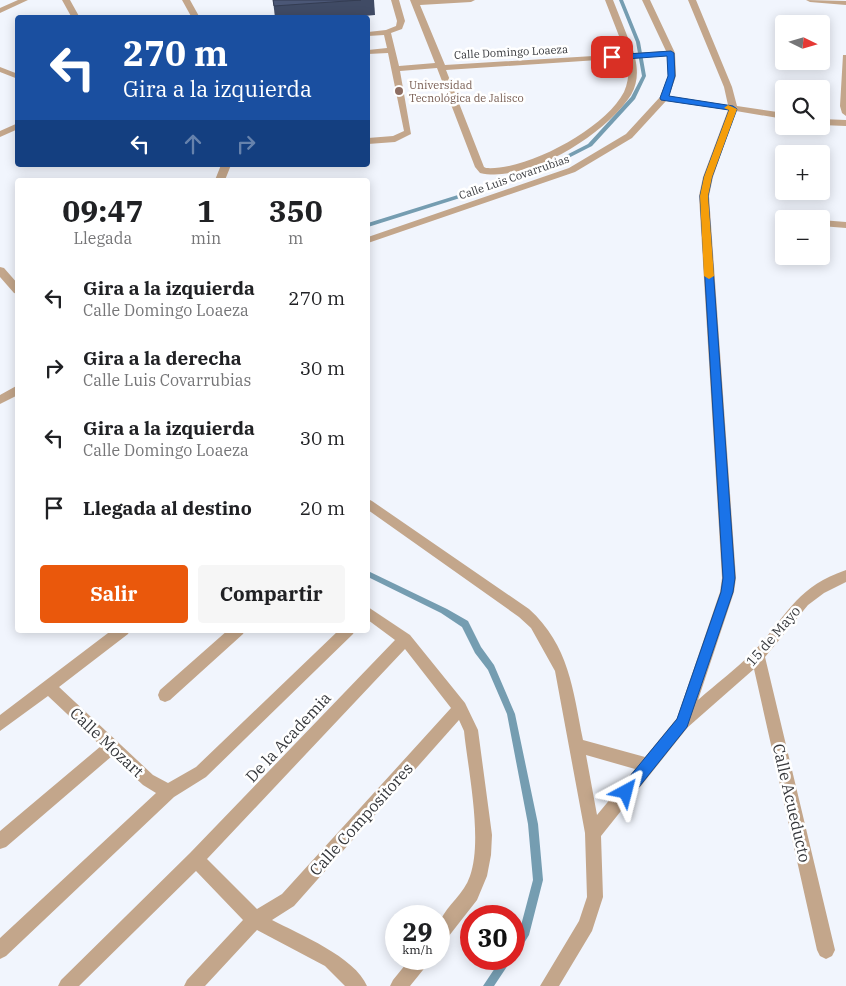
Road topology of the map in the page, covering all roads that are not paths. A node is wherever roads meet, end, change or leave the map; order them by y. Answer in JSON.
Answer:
{"nodes":[{"id":1,"x":24,"y":0,"type":"edge"},
{"id":2,"x":66,"y":0,"type":"edge"},
{"id":3,"x":186,"y":0,"type":"edge"},
{"id":4,"x":395,"y":0,"type":"edge"},
{"id":5,"x":471,"y":0,"type":"edge"},
{"id":6,"x":609,"y":0,"type":"edge"},
{"id":7,"x":646,"y":0,"type":"edge"},
{"id":8,"x":692,"y":0,"type":"edge"},
{"id":9,"x":810,"y":0,"type":"edge"},
{"id":10,"x":415,"y":1,"type":"edge"},
{"id":11,"x":846,"y":4,"type":"edge"},
{"id":12,"x":0,"y":11,"type":"edge"},
{"id":13,"x":74,"y":15,"type":"edge"},
{"id":14,"x":194,"y":15,"type":"edge"},
{"id":15,"x":387,"y":32,"type":"junction"},
{"id":16,"x":370,"y":34,"type":"edge"},
{"id":17,"x":391,"y":50,"type":"junction"},
{"id":18,"x":370,"y":52,"type":"edge"},
{"id":19,"x":671,"y":53,"type":"junction"},
{"id":20,"x":635,"y":56,"type":"junction"},
{"id":21,"x":846,"y":57,"type":"edge"},
{"id":22,"x":442,"y":66,"type":"junction"},
{"id":23,"x":0,"y":68,"type":"edge"},
{"id":24,"x":396,"y":69,"type":"junction"},
{"id":25,"x":15,"y":76,"type":"edge"},
{"id":26,"x":664,"y":98,"type":"junction"},
{"id":27,"x":733,"y":109,"type":"junction"},
{"id":28,"x":846,"y":113,"type":"edge"},
{"id":29,"x":775,"y":115,"type":"edge"},
{"id":30,"x":830,"y":122,"type":"edge"},
{"id":31,"x":846,"y":123,"type":"edge"},
{"id":32,"x":15,"y":126,"type":"edge"},
{"id":33,"x":0,"y":134,"type":"edge"},
{"id":34,"x":370,"y":141,"type":"edge"},
{"id":35,"x":830,"y":224,"type":"edge"},
{"id":36,"x":846,"y":225,"type":"edge"},
{"id":37,"x":370,"y":239,"type":"edge"},
{"id":38,"x":0,"y":270,"type":"edge"},
{"id":39,"x":15,"y":288,"type":"edge"},
{"id":40,"x":15,"y":391,"type":"edge"},
{"id":41,"x":0,"y":400,"type":"edge"},
{"id":42,"x":370,"y":505,"type":"edge"},
{"id":43,"x":846,"y":576,"type":"edge"},
{"id":44,"x":370,"y":614,"type":"edge"},
{"id":45,"x":119,"y":633,"type":"edge"},
{"id":46,"x":235,"y":633,"type":"edge"},
{"id":47,"x":345,"y":633,"type":"edge"},
{"id":48,"x":405,"y":639,"type":"junction"},
{"id":49,"x":758,"y":656,"type":"junction"},
{"id":50,"x":50,"y":688,"type":"junction"},
{"id":51,"x":165,"y":695,"type":"dead end"},
{"id":52,"x":460,"y":708,"type":"junction"},
{"id":53,"x":682,"y":722,"type":"junction"},
{"id":54,"x":0,"y":724,"type":"edge"},
{"id":55,"x":576,"y":745,"type":"junction"},
{"id":56,"x":112,"y":746,"type":"junction"},
{"id":57,"x":647,"y":764,"type":"junction"},
{"id":58,"x":168,"y":792,"type":"junction"},
{"id":59,"x":593,"y":833,"type":"junction"},
{"id":60,"x":0,"y":841,"type":"edge"},
{"id":61,"x":196,"y":859,"type":"junction"},
{"id":62,"x":255,"y":920,"type":"junction"},
{"id":63,"x":450,"y":921,"type":"edge"},
{"id":64,"x":0,"y":950,"type":"edge"},
{"id":65,"x":826,"y":950,"type":"dead end"},
{"id":66,"x":412,"y":970,"type":"edge"},
{"id":67,"x":67,"y":986,"type":"edge"},
{"id":68,"x":193,"y":986,"type":"edge"},
{"id":69,"x":358,"y":986,"type":"edge"},
{"id":70,"x":400,"y":986,"type":"edge"},
{"id":71,"x":549,"y":986,"type":"edge"}],
"edges":[{"from":1,"to":12,"type":"street"},
{"from":2,"to":13,"type":"street"},
{"from":3,"to":14,"type":"street"},
{"from":4,"to":15,"type":"street"},
{"from":5,"to":10,"type":"street"},
{"from":6,"to":20,"type":"street"},
{"from":7,"to":19,"type":"street","name":"Calle Luis Covarrubias"},
{"from":8,"to":27,"type":"street"},
{"from":9,"to":11,"type":"street"},
{"from":10,"to":22,"type":"street"},
{"from":15,"to":16,"type":"street"},
{"from":15,"to":17,"type":"street"},
{"from":17,"to":18,"type":"street"},
{"from":17,"to":24,"type":"street"},
{"from":19,"to":20,"type":"street","name":"Calle Domingo Loaeza"},
{"from":19,"to":26,"type":"street","name":"Calle Luis Covarrubias"},
{"from":20,"to":22,"type":"street","name":"Calle Domingo Loaeza"},
{"from":20,"to":22,"type":"street"},
{"from":21,"to":28,"type":"street"},
{"from":22,"to":24,"type":"street","name":"Calle Domingo Loaeza"},
{"from":23,"to":25,"type":"street"},
{"from":24,"to":34,"type":"street"},
{"from":26,"to":27,"type":"street"},
{"from":26,"to":37,"type":"street","name":"Calle Luis Covarrubias"},
{"from":27,"to":29,"type":"street"},
{"from":27,"to":53,"type":"street"},
{"from":30,"to":31,"type":"street"},
{"from":32,"to":33,"type":"street"},
{"from":35,"to":36,"type":"street"},
{"from":38,"to":39,"type":"street"},
{"from":40,"to":41,"type":"street"},
{"from":42,"to":55,"type":"street"},
{"from":43,"to":49,"type":"street","name":"15 de Mayo"},
{"from":44,"to":48,"type":"street"},
{"from":45,"to":50,"type":"street"},
{"from":46,"to":51,"type":"street"},
{"from":47,"to":58,"type":"street"},
{"from":48,"to":52,"type":"street"},
{"from":48,"to":61,"type":"street","name":"De la Academia"},
{"from":49,"to":53,"type":"street","name":"15 de Mayo"},
{"from":49,"to":65,"type":"street","name":"Calle Acueducto"},
{"from":50,"to":54,"type":"street"},
{"from":50,"to":56,"type":"street","name":"Calle Mozart"},
{"from":52,"to":62,"type":"street","name":"Calle Compositores"},
{"from":52,"to":63,"type":"street"},
{"from":53,"to":57,"type":"street"},
{"from":55,"to":57,"type":"street"},
{"from":55,"to":59,"type":"street"},
{"from":56,"to":58,"type":"street","name":"Calle Mozart"},
{"from":56,"to":60,"type":"street"},
{"from":57,"to":59,"type":"street"},
{"from":58,"to":64,"type":"street"},
{"from":59,"to":71,"type":"street"},
{"from":61,"to":62,"type":"street"},
{"from":61,"to":67,"type":"street","name":"De la Academia"},
{"from":62,"to":68,"type":"street","name":"Calle Compositores"},
{"from":62,"to":69,"type":"street"},
{"from":66,"to":70,"type":"street"}]}
